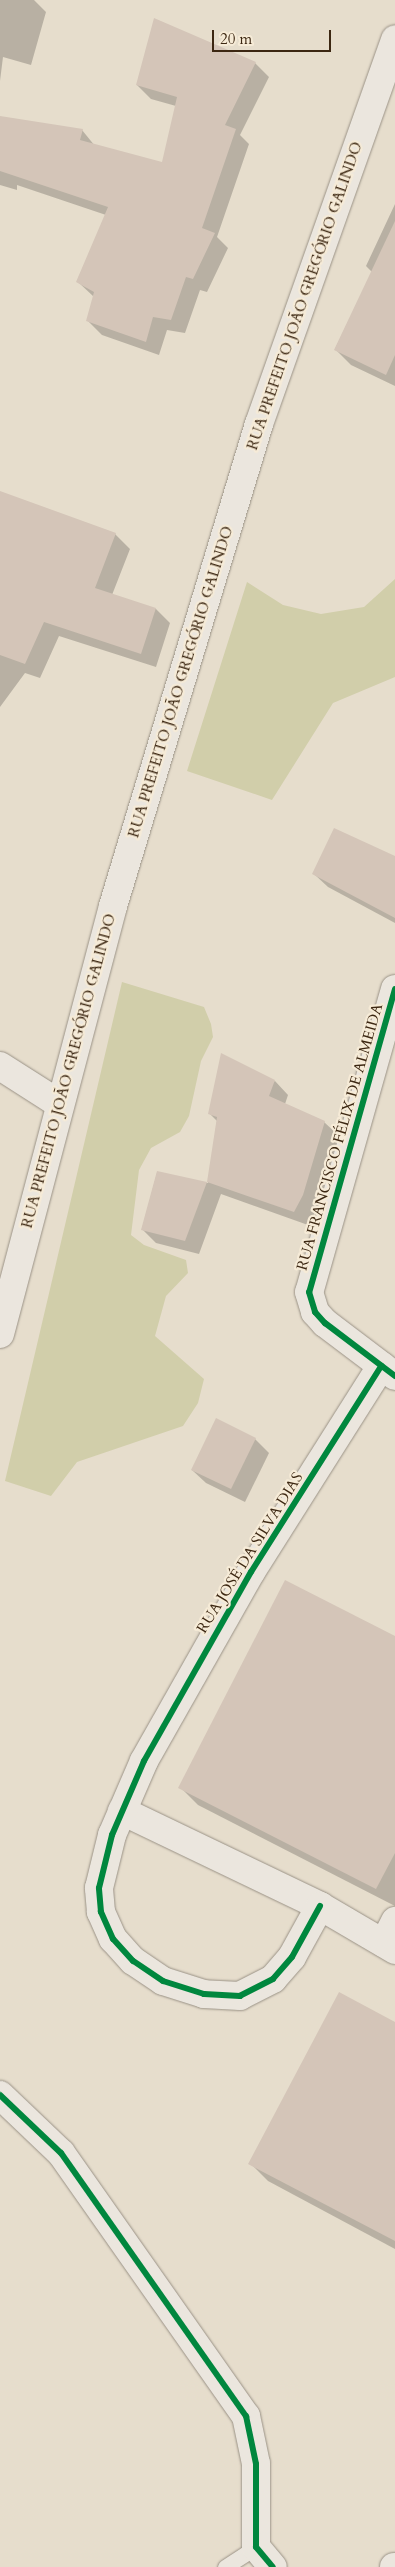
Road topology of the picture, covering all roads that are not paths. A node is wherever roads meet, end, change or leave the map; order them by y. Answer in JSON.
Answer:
{"nodes":[{"id":1,"x":395,"y":39,"type":"edge"},
{"id":2,"x":395,"y":989,"type":"edge"},
{"id":3,"x":0,"y":1066,"type":"edge"},
{"id":4,"x":58,"y":1103,"type":"junction"},
{"id":5,"x":0,"y":1334,"type":"edge"},
{"id":6,"x":388,"y":1371,"type":"edge"},
{"id":7,"x":122,"y":1811,"type":"junction"},
{"id":8,"x":320,"y":1906,"type":"junction"},
{"id":9,"x":391,"y":1938,"type":"edge"},
{"id":10,"x":0,"y":2095,"type":"edge"},
{"id":11,"x":265,"y":2557,"type":"edge"},
{"id":12,"x":225,"y":2567,"type":"edge"}],
"edges":[{"from":1,"to":4,"type":"street","name":"RUA PREFEITO JOÃO GREGÓRIO GALINDO"},
{"from":2,"to":6,"type":"street","name":"RUA FRANCISCO FÉLIX DE ALMEIDA"},
{"from":3,"to":4,"type":"street"},
{"from":4,"to":5,"type":"street","name":"RUA PREFEITO JOÃO GREGÓRIO GALINDO"},
{"from":6,"to":7,"type":"street","name":"RUA JOSÉ DA SILVA DIAS"},
{"from":7,"to":8,"type":"street"},
{"from":7,"to":8,"type":"street","name":"RUA JOSÉ DA SILVA DIAS"},
{"from":8,"to":9,"type":"street"},
{"from":10,"to":11,"type":"street"},
{"from":11,"to":12,"type":"lane"}]}
